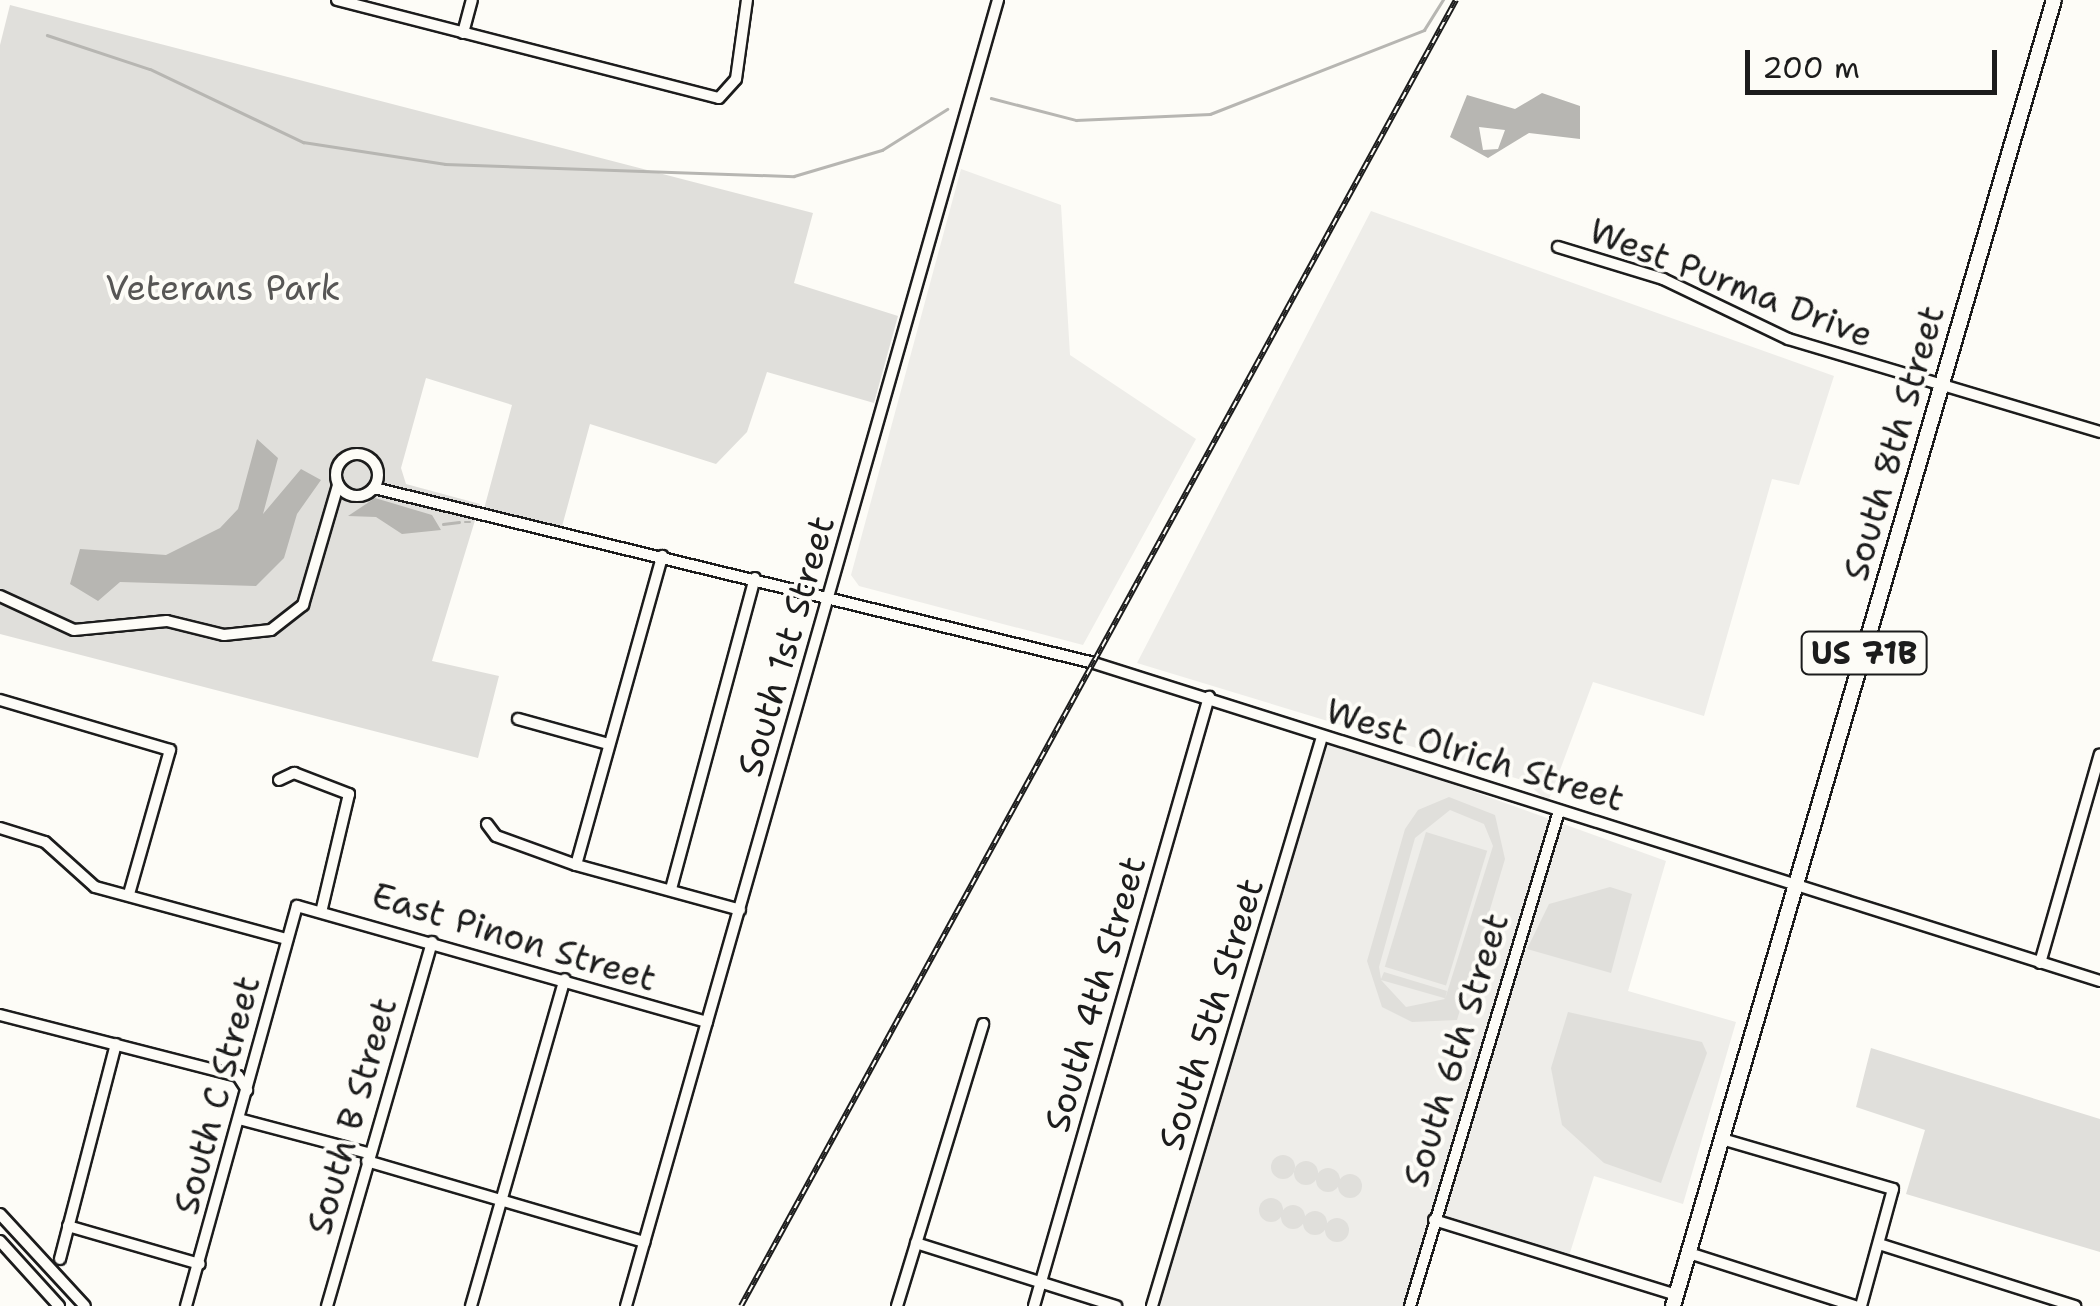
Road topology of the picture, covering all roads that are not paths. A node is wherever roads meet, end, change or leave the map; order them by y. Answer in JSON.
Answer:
{"nodes":[{"id":1,"x":339,"y":0,"type":"edge"},
{"id":2,"x":472,"y":0,"type":"edge"},
{"id":3,"x":747,"y":0,"type":"edge"},
{"id":4,"x":998,"y":0,"type":"edge"},
{"id":5,"x":2054,"y":0,"type":"edge"},
{"id":6,"x":462,"y":33,"type":"junction"},
{"id":7,"x":1558,"y":247,"type":"dead end"},
{"id":8,"x":1942,"y":386,"type":"junction"},
{"id":9,"x":2100,"y":432,"type":"edge"},
{"id":10,"x":378,"y":470,"type":"junction"},
{"id":11,"x":338,"y":485,"type":"junction"},
{"id":12,"x":374,"y":488,"type":"junction"},
{"id":13,"x":404,"y":490,"type":"junction"},
{"id":14,"x":354,"y":496,"type":"junction"},
{"id":15,"x":335,"y":502,"type":"junction"},
{"id":16,"x":662,"y":556,"type":"junction"},
{"id":17,"x":755,"y":578,"type":"junction"},
{"id":18,"x":0,"y":596,"type":"edge"},
{"id":19,"x":829,"y":597,"type":"junction"},
{"id":20,"x":1209,"y":696,"type":"junction"},
{"id":21,"x":0,"y":700,"type":"edge"},
{"id":22,"x":518,"y":719,"type":"dead end"},
{"id":23,"x":1322,"y":737,"type":"junction"},
{"id":24,"x":608,"y":744,"type":"junction"},
{"id":25,"x":2100,"y":754,"type":"edge"},
{"id":26,"x":279,"y":780,"type":"dead end"},
{"id":27,"x":1559,"y":811,"type":"junction"},
{"id":28,"x":487,"y":824,"type":"dead end"},
{"id":29,"x":0,"y":828,"type":"edge"},
{"id":30,"x":576,"y":865,"type":"junction"},
{"id":31,"x":1796,"y":886,"type":"junction"},
{"id":32,"x":671,"y":889,"type":"junction"},
{"id":33,"x":129,"y":894,"type":"junction"},
{"id":34,"x":306,"y":904,"type":"joint"},
{"id":35,"x":322,"y":908,"type":"junction"},
{"id":36,"x":740,"y":910,"type":"junction"},
{"id":37,"x":287,"y":939,"type":"junction"},
{"id":38,"x":432,"y":942,"type":"junction"},
{"id":39,"x":2040,"y":963,"type":"junction"},
{"id":40,"x":565,"y":979,"type":"junction"},
{"id":41,"x":2100,"y":982,"type":"edge"},
{"id":42,"x":0,"y":1015,"type":"edge"},
{"id":43,"x":707,"y":1022,"type":"junction"},
{"id":44,"x":983,"y":1024,"type":"dead end"},
{"id":45,"x":116,"y":1044,"type":"junction"},
{"id":46,"x":247,"y":1090,"type":"junction"},
{"id":47,"x":239,"y":1119,"type":"junction"},
{"id":48,"x":1722,"y":1139,"type":"junction"},
{"id":49,"x":368,"y":1157,"type":"junction"},
{"id":50,"x":502,"y":1200,"type":"junction"},
{"id":51,"x":0,"y":1214,"type":"edge"},
{"id":52,"x":1434,"y":1220,"type":"junction"},
{"id":53,"x":68,"y":1226,"type":"junction"},
{"id":54,"x":0,"y":1241,"type":"edge"},
{"id":55,"x":644,"y":1242,"type":"junction"},
{"id":56,"x":916,"y":1244,"type":"junction"},
{"id":57,"x":1879,"y":1244,"type":"junction"},
{"id":58,"x":1689,"y":1253,"type":"junction"},
{"id":59,"x":60,"y":1259,"type":"dead end"},
{"id":60,"x":200,"y":1264,"type":"junction"},
{"id":61,"x":1040,"y":1284,"type":"junction"},
{"id":62,"x":2030,"y":1293,"type":"junction"},
{"id":63,"x":1675,"y":1300,"type":"edge"},
{"id":64,"x":631,"y":1305,"type":"edge"},
{"id":65,"x":59,"y":1306,"type":"edge"},
{"id":66,"x":86,"y":1306,"type":"edge"},
{"id":67,"x":186,"y":1306,"type":"edge"},
{"id":68,"x":327,"y":1306,"type":"edge"},
{"id":69,"x":471,"y":1306,"type":"edge"},
{"id":70,"x":897,"y":1306,"type":"edge"},
{"id":71,"x":1034,"y":1306,"type":"edge"},
{"id":72,"x":1116,"y":1306,"type":"edge"},
{"id":73,"x":1152,"y":1306,"type":"edge"},
{"id":74,"x":1410,"y":1306,"type":"edge"},
{"id":75,"x":1858,"y":1306,"type":"edge"},
{"id":76,"x":2026,"y":1306,"type":"edge"},
{"id":77,"x":2075,"y":1306,"type":"edge"}],
"edges":[{"from":1,"to":6,"type":"street"},
{"from":2,"to":6,"type":"street"},
{"from":3,"to":6,"type":"street"},
{"from":4,"to":19,"type":"street","name":"South 1st Street"},
{"from":5,"to":8,"type":"main road","name":"South 8th Street","number":"US 71B"},
{"from":7,"to":8,"type":"street","name":"West Purma Drive"},
{"from":8,"to":9,"type":"street","name":"West Purma Drive"},
{"from":8,"to":31,"type":"main road","name":"South 8th Street","number":"US 71B"},
{"from":10,"to":11,"type":"street"},
{"from":10,"to":12,"type":"street"},
{"from":10,"to":13,"type":"street"},
{"from":11,"to":14,"type":"street"},
{"from":11,"to":15,"type":"street"},
{"from":12,"to":13,"type":"street"},
{"from":12,"to":14,"type":"street"},
{"from":13,"to":16,"type":"street","name":"West Olrich Street"},
{"from":14,"to":15,"type":"street"},
{"from":15,"to":18,"type":"street"},
{"from":16,"to":17,"type":"street","name":"West Olrich Street"},
{"from":16,"to":24,"type":"street"},
{"from":17,"to":19,"type":"street","name":"West Olrich Street"},
{"from":17,"to":32,"type":"street"},
{"from":19,"to":20,"type":"street","name":"West Olrich Street"},
{"from":19,"to":36,"type":"street","name":"South 1st Street"},
{"from":20,"to":23,"type":"street","name":"West Olrich Street"},
{"from":20,"to":61,"type":"street","name":"South 4th Street"},
{"from":21,"to":33,"type":"street"},
{"from":22,"to":24,"type":"street"},
{"from":23,"to":27,"type":"street","name":"West Olrich Street"},
{"from":23,"to":73,"type":"street","name":"South 5th Street"},
{"from":24,"to":30,"type":"street"},
{"from":25,"to":39,"type":"street"},
{"from":26,"to":35,"type":"street"},
{"from":27,"to":31,"type":"street","name":"West Olrich Street"},
{"from":27,"to":52,"type":"street","name":"South 6th Street"},
{"from":28,"to":30,"type":"street"},
{"from":29,"to":33,"type":"street"},
{"from":30,"to":32,"type":"street"},
{"from":31,"to":39,"type":"street","name":"West Olrich Street"},
{"from":31,"to":48,"type":"main road","name":"South 8th Street","number":"US 71B"},
{"from":32,"to":36,"type":"street"},
{"from":33,"to":37,"type":"street"},
{"from":34,"to":35,"type":"street","name":"East Pinon Street"},
{"from":34,"to":37,"type":"street","name":"South C Street"},
{"from":35,"to":38,"type":"street","name":"East Pinon Street"},
{"from":36,"to":43,"type":"street","name":"South 1st Street"},
{"from":37,"to":46,"type":"street","name":"South C Street"},
{"from":38,"to":40,"type":"street","name":"East Pinon Street"},
{"from":38,"to":49,"type":"street","name":"South B Street"},
{"from":39,"to":41,"type":"street","name":"West Olrich Street"},
{"from":40,"to":43,"type":"street","name":"East Pinon Street"},
{"from":40,"to":50,"type":"street"},
{"from":42,"to":45,"type":"street"},
{"from":43,"to":55,"type":"street","name":"South 1st Street"},
{"from":44,"to":56,"type":"street"},
{"from":45,"to":46,"type":"street"},
{"from":45,"to":53,"type":"street"},
{"from":46,"to":47,"type":"street","name":"South C Street"},
{"from":47,"to":49,"type":"street"},
{"from":47,"to":60,"type":"street","name":"South C Street"},
{"from":48,"to":57,"type":"street"},
{"from":48,"to":58,"type":"main road","name":"South 8th Street","number":"US 71B"},
{"from":49,"to":50,"type":"street"},
{"from":49,"to":68,"type":"street","name":"South B Street"},
{"from":50,"to":55,"type":"street"},
{"from":50,"to":69,"type":"street"},
{"from":51,"to":66,"type":"street"},
{"from":52,"to":63,"type":"street"},
{"from":52,"to":74,"type":"street","name":"South 6th Street"},
{"from":53,"to":59,"type":"street"},
{"from":53,"to":60,"type":"street"},
{"from":54,"to":65,"type":"street"},
{"from":55,"to":64,"type":"street","name":"South 1st Street"},
{"from":56,"to":61,"type":"street"},
{"from":56,"to":70,"type":"street"},
{"from":57,"to":62,"type":"street"},
{"from":57,"to":75,"type":"street"},
{"from":58,"to":63,"type":"main road","name":"South 8th Street","number":"US 71B"},
{"from":58,"to":75,"type":"street"},
{"from":60,"to":67,"type":"street","name":"South C Street"},
{"from":61,"to":71,"type":"street","name":"South 4th Street"},
{"from":61,"to":72,"type":"street"},
{"from":62,"to":76,"type":"street"},
{"from":62,"to":77,"type":"street"}]}
